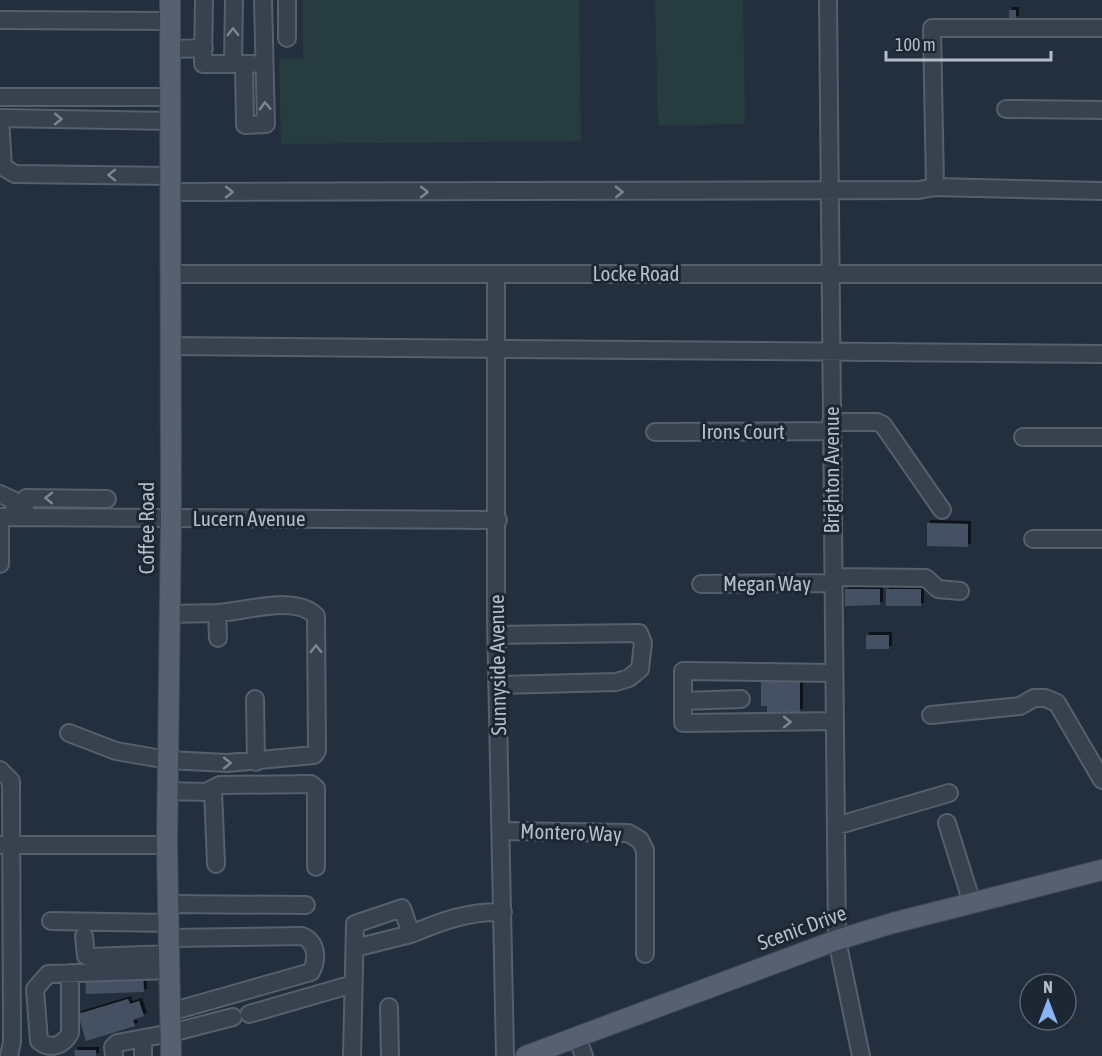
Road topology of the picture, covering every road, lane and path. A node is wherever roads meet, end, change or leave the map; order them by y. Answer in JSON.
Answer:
{"nodes":[{"id":1,"x":170,"y":0,"type":"edge"},
{"id":2,"x":204,"y":0,"type":"edge"},
{"id":3,"x":234,"y":0,"type":"edge"},
{"id":4,"x":263,"y":0,"type":"edge"},
{"id":5,"x":287,"y":0,"type":"edge"},
{"id":6,"x":828,"y":0,"type":"edge"},
{"id":7,"x":0,"y":20,"type":"edge"},
{"id":8,"x":170,"y":21,"type":"junction"},
{"id":9,"x":1102,"y":28,"type":"edge"},
{"id":10,"x":287,"y":38,"type":"dead end"},
{"id":11,"x":204,"y":48,"type":"junction"},
{"id":12,"x":170,"y":49,"type":"junction"},
{"id":13,"x":238,"y":64,"type":"junction"},
{"id":14,"x":264,"y":64,"type":"junction"},
{"id":15,"x":0,"y":97,"type":"edge"},
{"id":16,"x":170,"y":98,"type":"junction"},
{"id":17,"x":1006,"y":109,"type":"dead end"},
{"id":18,"x":1102,"y":110,"type":"edge"},
{"id":19,"x":0,"y":118,"type":"edge"},
{"id":20,"x":170,"y":121,"type":"junction"},
{"id":21,"x":0,"y":145,"type":"edge"},
{"id":22,"x":171,"y":184,"type":"junction"},
{"id":23,"x":935,"y":187,"type":"junction"},
{"id":24,"x":830,"y":190,"type":"junction"},
{"id":25,"x":1102,"y":191,"type":"edge"},
{"id":26,"x":171,"y":274,"type":"junction"},
{"id":27,"x":496,"y":274,"type":"junction"},
{"id":28,"x":830,"y":274,"type":"junction"},
{"id":29,"x":1102,"y":274,"type":"edge"},
{"id":30,"x":171,"y":346,"type":"junction"},
{"id":31,"x":496,"y":349,"type":"junction"},
{"id":32,"x":831,"y":354,"type":"junction"},
{"id":33,"x":1102,"y":354,"type":"edge"},
{"id":34,"x":831,"y":427,"type":"junction"},
{"id":35,"x":655,"y":432,"type":"dead end"},
{"id":36,"x":1023,"y":437,"type":"dead end"},
{"id":37,"x":1102,"y":437,"type":"edge"},
{"id":38,"x":0,"y":494,"type":"edge"},
{"id":39,"x":942,"y":510,"type":"dead end"},
{"id":40,"x":10,"y":517,"type":"edge"},
{"id":41,"x":93,"y":518,"type":"junction"},
{"id":42,"x":171,"y":518,"type":"junction"},
{"id":43,"x":498,"y":520,"type":"junction"},
{"id":44,"x":1033,"y":539,"type":"dead end"},
{"id":45,"x":1102,"y":539,"type":"edge"},
{"id":46,"x":0,"y":564,"type":"edge"},
{"id":47,"x":832,"y":580,"type":"junction"},
{"id":48,"x":701,"y":584,"type":"dead end"},
{"id":49,"x":960,"y":591,"type":"dead end"},
{"id":50,"x":217,"y":613,"type":"junction"},
{"id":51,"x":170,"y":614,"type":"junction"},
{"id":52,"x":496,"y":635,"type":"junction"},
{"id":53,"x":218,"y":638,"type":"dead end"},
{"id":54,"x":743,"y":672,"type":"junction"},
{"id":55,"x":834,"y":673,"type":"junction"},
{"id":56,"x":497,"y":686,"type":"junction"},
{"id":57,"x":255,"y":699,"type":"dead end"},
{"id":58,"x":741,"y":699,"type":"junction"},
{"id":59,"x":683,"y":701,"type":"junction"},
{"id":60,"x":931,"y":715,"type":"dead end"},
{"id":61,"x":834,"y":721,"type":"junction"},
{"id":62,"x":741,"y":722,"type":"junction"},
{"id":63,"x":69,"y":733,"type":"dead end"},
{"id":64,"x":168,"y":760,"type":"junction"},
{"id":65,"x":256,"y":762,"type":"junction"},
{"id":66,"x":0,"y":770,"type":"edge"},
{"id":67,"x":1102,"y":780,"type":"edge"},
{"id":68,"x":213,"y":790,"type":"junction"},
{"id":69,"x":168,"y":791,"type":"junction"},
{"id":70,"x":949,"y":793,"type":"dead end"},
{"id":71,"x":947,"y":823,"type":"dead end"},
{"id":72,"x":836,"y":826,"type":"junction"},
{"id":73,"x":502,"y":831,"type":"junction"},
{"id":74,"x":6,"y":845,"type":"edge"},
{"id":75,"x":167,"y":845,"type":"junction"},
{"id":76,"x":216,"y":864,"type":"dead end"},
{"id":77,"x":316,"y":867,"type":"dead end"},
{"id":78,"x":1102,"y":870,"type":"edge"},
{"id":79,"x":972,"y":903,"type":"junction"},
{"id":80,"x":306,"y":905,"type":"dead end"},
{"id":81,"x":503,"y":912,"type":"junction"},
{"id":82,"x":51,"y":921,"type":"dead end"},
{"id":83,"x":411,"y":934,"type":"junction"},
{"id":84,"x":84,"y":936,"type":"dead end"},
{"id":85,"x":169,"y":938,"type":"junction"},
{"id":86,"x":837,"y":940,"type":"junction"},
{"id":87,"x":356,"y":948,"type":"junction"},
{"id":88,"x":645,"y":954,"type":"dead end"},
{"id":89,"x":70,"y":973,"type":"dead end"},
{"id":90,"x":353,"y":984,"type":"junction"},
{"id":91,"x":389,"y":1007,"type":"dead end"},
{"id":92,"x":170,"y":1012,"type":"junction"},
{"id":93,"x":171,"y":1033,"type":"junction"},
{"id":94,"x":143,"y":1038,"type":"junction"},
{"id":95,"x":568,"y":1045,"type":"edge"},
{"id":96,"x":9,"y":1056,"type":"edge"},
{"id":97,"x":114,"y":1056,"type":"edge"},
{"id":98,"x":143,"y":1056,"type":"edge"},
{"id":99,"x":171,"y":1056,"type":"edge"},
{"id":100,"x":352,"y":1056,"type":"edge"},
{"id":101,"x":390,"y":1056,"type":"edge"},
{"id":102,"x":505,"y":1056,"type":"edge"},
{"id":103,"x":526,"y":1056,"type":"edge"},
{"id":104,"x":584,"y":1056,"type":"edge"},
{"id":105,"x":861,"y":1056,"type":"edge"}],
"edges":[{"from":1,"to":8,"type":"main road","name":"Coffee Road"},
{"from":2,"to":11,"type":"street"},
{"from":13,"to":3,"type":"street","one_way":true},
{"from":4,"to":14,"type":"street"},
{"from":5,"to":10,"type":"street"},
{"from":6,"to":24,"type":"street","name":"Brighton Avenue"},
{"from":7,"to":8,"type":"street"},
{"from":8,"to":12,"type":"main road","name":"Coffee Road"},
{"from":9,"to":23,"type":"street"},
{"from":11,"to":12,"type":"street"},
{"from":11,"to":13,"type":"street"},
{"from":12,"to":16,"type":"main road","name":"Coffee Road"},
{"from":13,"to":14,"type":"street"},
{"from":13,"to":14,"type":"street","one_way":true},
{"from":15,"to":16,"type":"street"},
{"from":16,"to":20,"type":"main road","name":"Coffee Road"},
{"from":17,"to":18,"type":"street"},
{"from":19,"to":20,"type":"street","one_way":true},
{"from":19,"to":21,"type":"street"},
{"from":20,"to":22,"type":"main road","name":"Coffee Road"},
{"from":22,"to":21,"type":"street","one_way":true},
{"from":22,"to":24,"type":"street","one_way":true},
{"from":22,"to":26,"type":"main road","name":"Coffee Road"},
{"from":23,"to":24,"type":"street"},
{"from":23,"to":25,"type":"street"},
{"from":24,"to":28,"type":"street","name":"Brighton Avenue"},
{"from":26,"to":27,"type":"street","name":"Locke Road"},
{"from":26,"to":30,"type":"main road","name":"Coffee Road"},
{"from":27,"to":28,"type":"street","name":"Locke Road"},
{"from":27,"to":31,"type":"street","name":"Sunnyside Avenue"},
{"from":28,"to":29,"type":"street","name":"Locke Road"},
{"from":28,"to":32,"type":"street","name":"Brighton Avenue"},
{"from":30,"to":31,"type":"street"},
{"from":30,"to":42,"type":"main road","name":"Coffee Road"},
{"from":31,"to":32,"type":"street"},
{"from":31,"to":43,"type":"street","name":"Sunnyside Avenue"},
{"from":32,"to":33,"type":"street"},
{"from":32,"to":34,"type":"street","name":"Brighton Avenue"},
{"from":34,"to":35,"type":"street","name":"Irons Court"},
{"from":34,"to":39,"type":"street","name":"Irons Court"},
{"from":34,"to":47,"type":"street","name":"Brighton Avenue"},
{"from":36,"to":37,"type":"street"},
{"from":38,"to":40,"type":"street"},
{"from":40,"to":41,"type":"street","name":"Lucern Avenue"},
{"from":41,"to":40,"type":"street","one_way":true},
{"from":40,"to":46,"type":"street"},
{"from":41,"to":42,"type":"street","name":"Lucern Avenue"},
{"from":42,"to":43,"type":"street","name":"Lucern Avenue"},
{"from":42,"to":51,"type":"main road","name":"Coffee Road"},
{"from":43,"to":52,"type":"street","name":"Sunnyside Avenue"},
{"from":44,"to":45,"type":"street"},
{"from":47,"to":48,"type":"street","name":"Megan Way"},
{"from":47,"to":49,"type":"street","name":"Megan Way"},
{"from":47,"to":55,"type":"street","name":"Brighton Avenue"},
{"from":50,"to":51,"type":"street"},
{"from":50,"to":53,"type":"street"},
{"from":65,"to":50,"type":"street","one_way":true},
{"from":51,"to":64,"type":"main road","name":"Coffee Road"},
{"from":52,"to":56,"type":"street","name":"Sunnyside Avenue"},
{"from":52,"to":56,"type":"street"},
{"from":54,"to":55,"type":"street"},
{"from":54,"to":58,"type":"street"},
{"from":54,"to":59,"type":"street"},
{"from":55,"to":61,"type":"street","name":"Brighton Avenue"},
{"from":56,"to":73,"type":"street","name":"Sunnyside Avenue"},
{"from":57,"to":65,"type":"street"},
{"from":58,"to":59,"type":"street"},
{"from":58,"to":62,"type":"street"},
{"from":59,"to":62,"type":"street"},
{"from":60,"to":67,"type":"street"},
{"from":62,"to":61,"type":"street","one_way":true},
{"from":61,"to":72,"type":"street","name":"Brighton Avenue"},
{"from":63,"to":64,"type":"street"},
{"from":64,"to":65,"type":"street","one_way":true},
{"from":64,"to":69,"type":"main road","name":"Coffee Road"},
{"from":66,"to":74,"type":"street"},
{"from":68,"to":69,"type":"street"},
{"from":68,"to":76,"type":"street"},
{"from":68,"to":77,"type":"street"},
{"from":69,"to":75,"type":"main road","name":"Coffee Road"},
{"from":70,"to":72,"type":"street"},
{"from":71,"to":79,"type":"street"},
{"from":72,"to":86,"type":"street","name":"Brighton Avenue"},
{"from":73,"to":81,"type":"street","name":"Sunnyside Avenue"},
{"from":73,"to":88,"type":"street","name":"Montero Way"},
{"from":74,"to":75,"type":"street"},
{"from":74,"to":96,"type":"street"},
{"from":75,"to":85,"type":"main road","name":"Coffee Road"},
{"from":78,"to":79,"type":"main road","name":"Scenic Drive"},
{"from":79,"to":86,"type":"main road","name":"Scenic Drive"},
{"from":80,"to":85,"type":"street"},
{"from":81,"to":83,"type":"street"},
{"from":81,"to":102,"type":"street","name":"Sunnyside Avenue"},
{"from":82,"to":85,"type":"street"},
{"from":83,"to":87,"type":"street"},
{"from":83,"to":87,"type":"street"},
{"from":84,"to":85,"type":"street"},
{"from":85,"to":89,"type":"street"},
{"from":85,"to":92,"type":"main road","name":"Coffee Road"},
{"from":85,"to":92,"type":"street"},
{"from":86,"to":95,"type":"main road","name":"Scenic Drive"},
{"from":86,"to":105,"type":"street","name":"Brighton Avenue"},
{"from":87,"to":90,"type":"street"},
{"from":90,"to":93,"type":"street"},
{"from":90,"to":100,"type":"street"},
{"from":91,"to":101,"type":"street"},
{"from":92,"to":93,"type":"main road","name":"Coffee Road"},
{"from":93,"to":94,"type":"street"},
{"from":93,"to":99,"type":"main road","name":"Coffee Road"},
{"from":94,"to":97,"type":"street"},
{"from":94,"to":98,"type":"street"},
{"from":95,"to":103,"type":"main road","name":"Scenic Drive"},
{"from":95,"to":104,"type":"street"}]}
